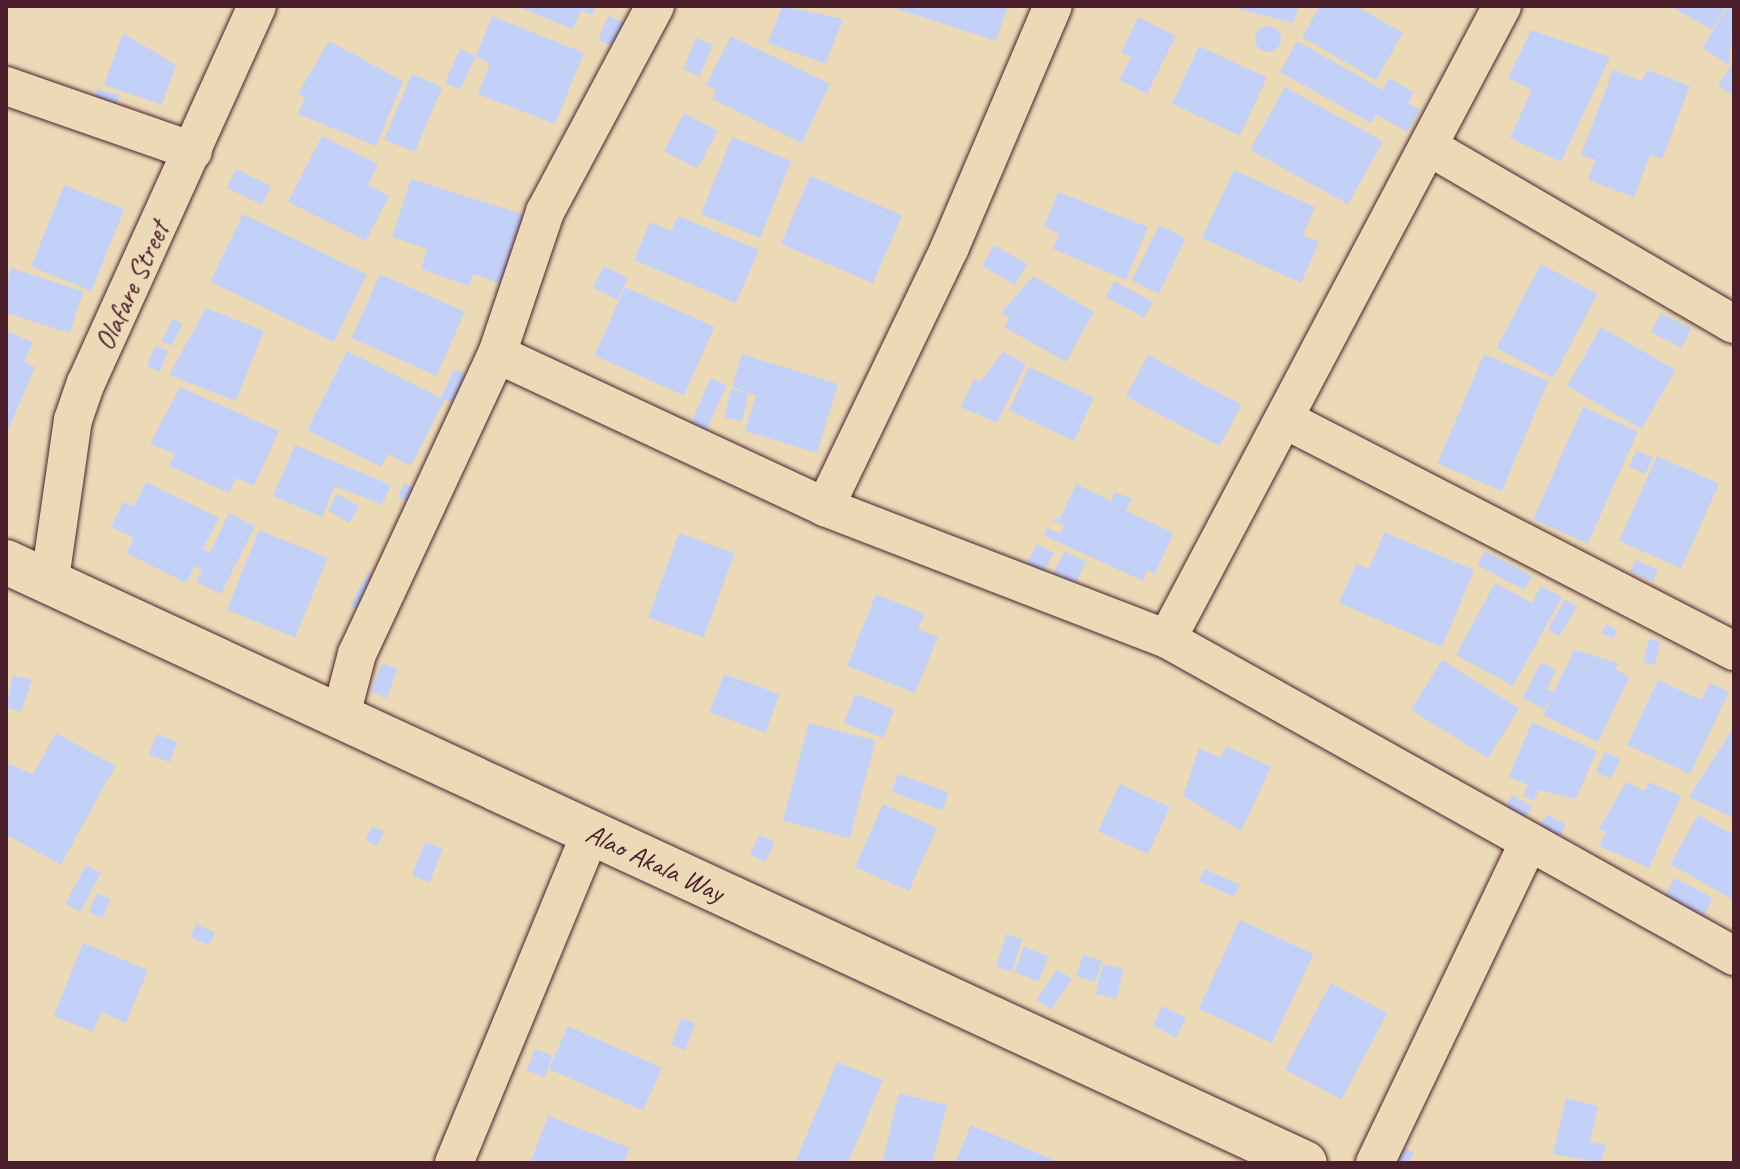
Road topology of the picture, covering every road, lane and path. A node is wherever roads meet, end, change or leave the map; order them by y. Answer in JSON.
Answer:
{"nodes":[{"id":1,"x":257,"y":6,"type":"edge"},
{"id":2,"x":655,"y":6,"type":"edge"},
{"id":3,"x":1053,"y":6,"type":"edge"},
{"id":4,"x":1502,"y":6,"type":"edge"},
{"id":5,"x":6,"y":86,"type":"edge"},
{"id":6,"x":1431,"y":148,"type":"junction"},
{"id":7,"x":193,"y":151,"type":"junction"},
{"id":8,"x":1734,"y":324,"type":"edge"},
{"id":9,"x":497,"y":354,"type":"junction"},
{"id":10,"x":1286,"y":420,"type":"junction"},
{"id":11,"x":825,"y":507,"type":"junction"},
{"id":12,"x":6,"y":562,"type":"edge"},
{"id":13,"x":50,"y":579,"type":"junction"},
{"id":14,"x":1167,"y":639,"type":"junction"},
{"id":15,"x":1734,"y":651,"type":"edge"},
{"id":16,"x":341,"y":715,"type":"junction"},
{"id":17,"x":590,"y":834,"type":"junction"},
{"id":18,"x":1528,"y":844,"type":"junction"},
{"id":19,"x":1734,"y":956,"type":"edge"},
{"id":20,"x":454,"y":1163,"type":"edge"},
{"id":21,"x":1305,"y":1163,"type":"edge"},
{"id":22,"x":1375,"y":1163,"type":"edge"}],
"edges":[{"from":1,"to":7,"type":"street","name":"Olafare Street"},
{"from":2,"to":9,"type":"street"},
{"from":3,"to":11,"type":"street"},
{"from":4,"to":6,"type":"street"},
{"from":5,"to":7,"type":"street"},
{"from":6,"to":8,"type":"street"},
{"from":6,"to":10,"type":"street"},
{"from":7,"to":13,"type":"street","name":"Olafare Street"},
{"from":9,"to":11,"type":"street"},
{"from":9,"to":16,"type":"street"},
{"from":10,"to":14,"type":"street"},
{"from":10,"to":15,"type":"street"},
{"from":11,"to":14,"type":"street"},
{"from":12,"to":13,"type":"street","name":"Alao Akala Way"},
{"from":13,"to":16,"type":"street","name":"Alao Akala Way"},
{"from":14,"to":18,"type":"street"},
{"from":16,"to":17,"type":"street","name":"Alao Akala Way"},
{"from":17,"to":20,"type":"street"},
{"from":17,"to":21,"type":"street","name":"Alao Akala Way"},
{"from":18,"to":19,"type":"street"},
{"from":18,"to":22,"type":"street"}]}
